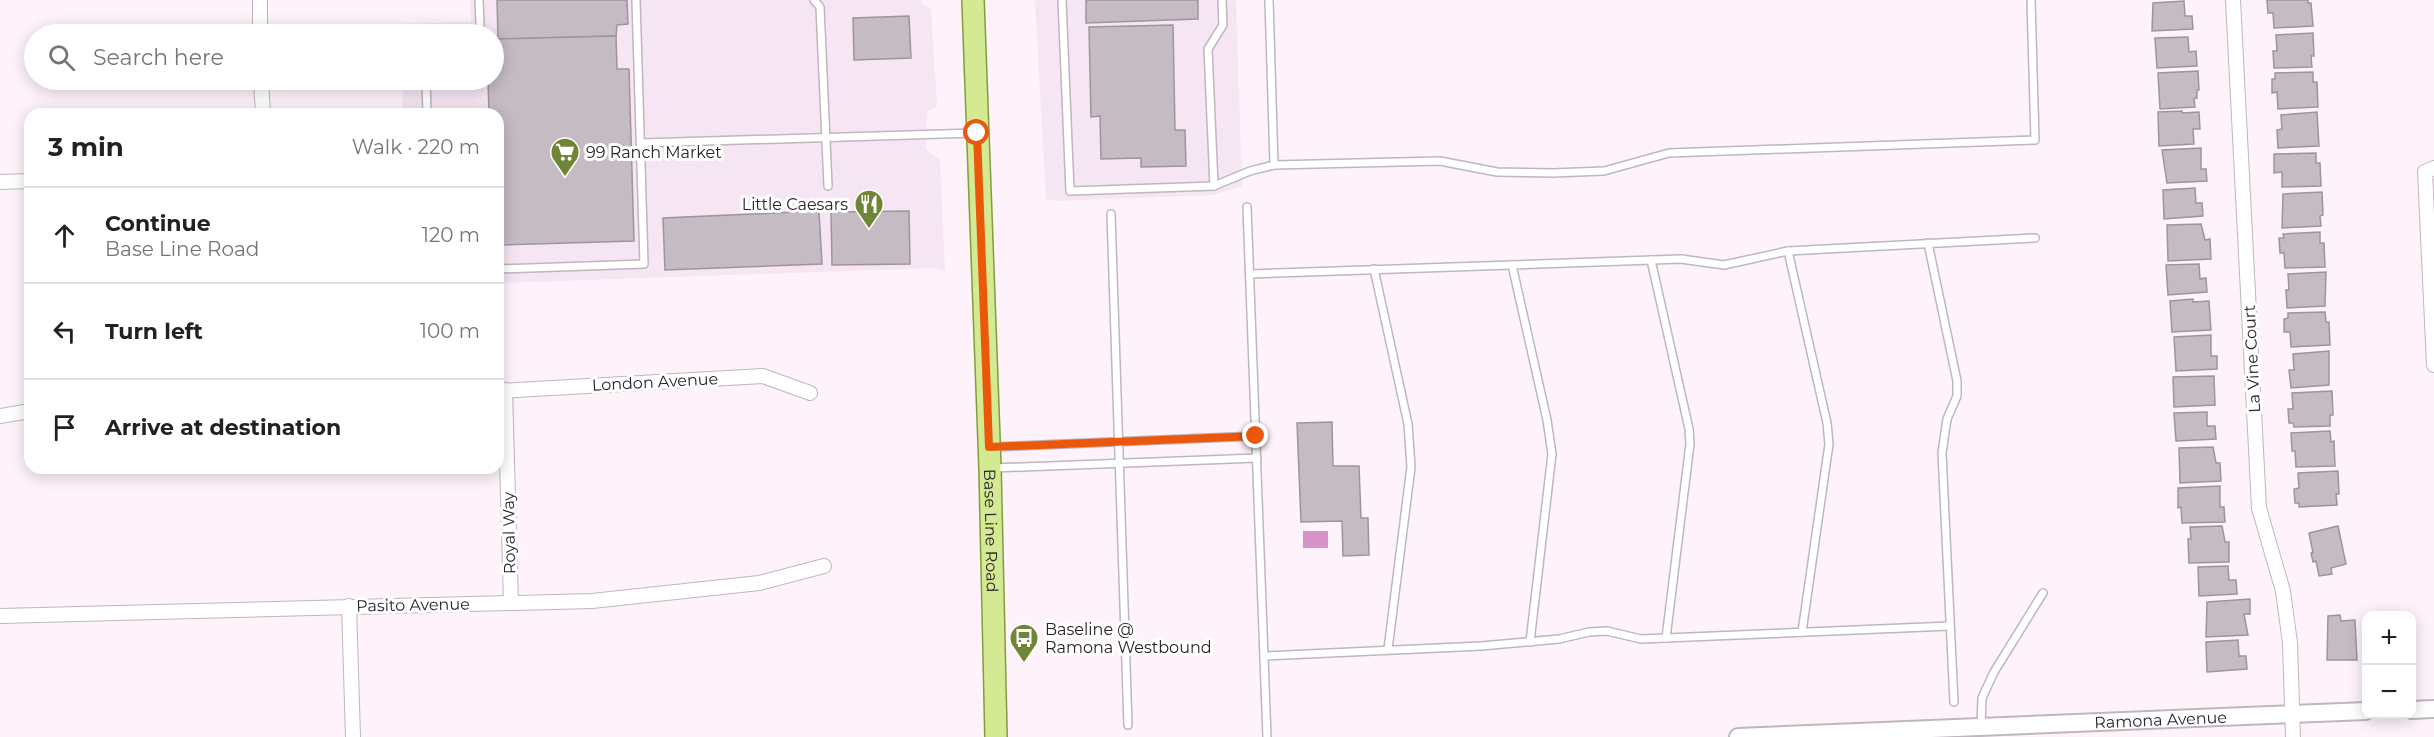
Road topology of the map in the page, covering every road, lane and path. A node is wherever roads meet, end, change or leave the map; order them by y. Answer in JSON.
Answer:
{"nodes":[{"id":1,"x":260,"y":0,"type":"edge"},
{"id":2,"x":479,"y":0,"type":"edge"},
{"id":3,"x":636,"y":0,"type":"edge"},
{"id":4,"x":814,"y":0,"type":"edge"},
{"id":5,"x":973,"y":0,"type":"edge"},
{"id":6,"x":1062,"y":0,"type":"edge"},
{"id":7,"x":1222,"y":0,"type":"edge"},
{"id":8,"x":1269,"y":0,"type":"edge"},
{"id":9,"x":2031,"y":0,"type":"edge"},
{"id":10,"x":2233,"y":0,"type":"edge"},
{"id":11,"x":261,"y":24,"type":"edge"},
{"id":12,"x":480,"y":24,"type":"edge"},
{"id":13,"x":262,"y":90,"type":"edge"},
{"id":14,"x":426,"y":90,"type":"edge"},
{"id":15,"x":263,"y":108,"type":"edge"},
{"id":16,"x":427,"y":108,"type":"edge"},
{"id":17,"x":977,"y":133,"type":"junction"},
{"id":18,"x":826,"y":136,"type":"junction"},
{"id":19,"x":642,"y":143,"type":"junction"},
{"id":20,"x":1274,"y":165,"type":"junction"},
{"id":21,"x":2429,"y":170,"type":"edge"},
{"id":22,"x":24,"y":181,"type":"edge"},
{"id":23,"x":0,"y":182,"type":"edge"},
{"id":24,"x":828,"y":186,"type":"dead end"},
{"id":25,"x":1214,"y":186,"type":"junction"},
{"id":26,"x":1247,"y":207,"type":"dead end"},
{"id":27,"x":1112,"y":214,"type":"dead end"},
{"id":28,"x":2035,"y":238,"type":"dead end"},
{"id":29,"x":1928,"y":243,"type":"junction"},
{"id":30,"x":1788,"y":251,"type":"junction"},
{"id":31,"x":1651,"y":260,"type":"junction"},
{"id":32,"x":1512,"y":264,"type":"junction"},
{"id":33,"x":504,"y":269,"type":"edge"},
{"id":34,"x":1374,"y":269,"type":"junction"},
{"id":35,"x":1250,"y":274,"type":"junction"},
{"id":36,"x":2434,"y":365,"type":"edge"},
{"id":37,"x":504,"y":390,"type":"edge"},
{"id":38,"x":810,"y":393,"type":"dead end"},
{"id":39,"x":24,"y":412,"type":"edge"},
{"id":40,"x":0,"y":416,"type":"edge"},
{"id":41,"x":1256,"y":436,"type":"junction"},
{"id":42,"x":504,"y":437,"type":"edge"},
{"id":43,"x":1119,"y":442,"type":"junction"},
{"id":44,"x":989,"y":447,"type":"junction"},
{"id":45,"x":1257,"y":458,"type":"junction"},
{"id":46,"x":1120,"y":464,"type":"junction"},
{"id":47,"x":990,"y":468,"type":"junction"},
{"id":48,"x":824,"y":566,"type":"dead end"},
{"id":49,"x":2043,"y":593,"type":"dead end"},
{"id":50,"x":511,"y":603,"type":"junction"},
{"id":51,"x":350,"y":606,"type":"junction"},
{"id":52,"x":0,"y":616,"type":"edge"},
{"id":53,"x":1950,"y":626,"type":"junction"},
{"id":54,"x":1802,"y":632,"type":"junction"},
{"id":55,"x":1666,"y":638,"type":"junction"},
{"id":56,"x":1530,"y":642,"type":"junction"},
{"id":57,"x":1388,"y":649,"type":"junction"},
{"id":58,"x":1264,"y":656,"type":"junction"},
{"id":59,"x":1954,"y":702,"type":"dead end"},
{"id":60,"x":2434,"y":709,"type":"edge"},
{"id":61,"x":2416,"y":710,"type":"edge"},
{"id":62,"x":2362,"y":711,"type":"edge"},
{"id":63,"x":2292,"y":714,"type":"junction"},
{"id":64,"x":1128,"y":725,"type":"dead end"},
{"id":65,"x":1981,"y":727,"type":"junction"},
{"id":66,"x":1768,"y":736,"type":"edge"},
{"id":67,"x":353,"y":737,"type":"edge"},
{"id":68,"x":996,"y":737,"type":"edge"},
{"id":69,"x":1267,"y":737,"type":"edge"},
{"id":70,"x":1738,"y":737,"type":"edge"},
{"id":71,"x":2293,"y":737,"type":"edge"}],
"edges":[{"from":1,"to":11,"type":"street"},
{"from":2,"to":12,"type":"lane"},
{"from":3,"to":19,"type":"lane"},
{"from":4,"to":18,"type":"lane"},
{"from":5,"to":17,"type":"main road","name":"Base Line Road"},
{"from":6,"to":25,"type":"lane"},
{"from":7,"to":25,"type":"lane"},
{"from":8,"to":20,"type":"lane"},
{"from":9,"to":20,"type":"lane"},
{"from":10,"to":63,"type":"street","name":"La Vine Court"},
{"from":13,"to":15,"type":"street"},
{"from":14,"to":16,"type":"lane"},
{"from":17,"to":18,"type":"lane"},
{"from":17,"to":44,"type":"main road","name":"Base Line Road"},
{"from":18,"to":19,"type":"lane"},
{"from":18,"to":24,"type":"lane"},
{"from":19,"to":33,"type":"lane"},
{"from":20,"to":25,"type":"lane"},
{"from":21,"to":36,"type":"street"},
{"from":22,"to":23,"type":"street"},
{"from":26,"to":35,"type":"lane"},
{"from":27,"to":43,"type":"lane"},
{"from":28,"to":29,"type":"lane"},
{"from":29,"to":30,"type":"lane"},
{"from":29,"to":53,"type":"lane"},
{"from":30,"to":31,"type":"lane"},
{"from":30,"to":54,"type":"lane"},
{"from":31,"to":32,"type":"lane"},
{"from":31,"to":55,"type":"lane"},
{"from":32,"to":34,"type":"lane"},
{"from":32,"to":56,"type":"lane"},
{"from":34,"to":35,"type":"lane"},
{"from":34,"to":57,"type":"lane"},
{"from":35,"to":41,"type":"lane"},
{"from":37,"to":38,"type":"street","name":"London Avenue"},
{"from":39,"to":40,"type":"street"},
{"from":41,"to":43,"type":"lane"},
{"from":41,"to":45,"type":"lane"},
{"from":42,"to":50,"type":"street","name":"Royal Way"},
{"from":43,"to":44,"type":"lane"},
{"from":43,"to":46,"type":"lane"},
{"from":44,"to":47,"type":"main road","name":"Base Line Road"},
{"from":45,"to":46,"type":"lane"},
{"from":45,"to":58,"type":"lane"},
{"from":46,"to":47,"type":"lane"},
{"from":46,"to":64,"type":"lane"},
{"from":47,"to":68,"type":"main road","name":"Base Line Road"},
{"from":48,"to":50,"type":"street","name":"Pasito Avenue"},
{"from":49,"to":65,"type":"lane"},
{"from":50,"to":51,"type":"street","name":"Pasito Avenue"},
{"from":51,"to":52,"type":"street","name":"Pasito Avenue"},
{"from":51,"to":67,"type":"street"},
{"from":53,"to":54,"type":"lane"},
{"from":53,"to":59,"type":"lane"},
{"from":54,"to":55,"type":"lane"},
{"from":55,"to":56,"type":"lane"},
{"from":56,"to":57,"type":"lane"},
{"from":57,"to":58,"type":"lane"},
{"from":58,"to":69,"type":"lane"},
{"from":60,"to":61,"type":"street"},
{"from":62,"to":63,"type":"street","name":"Ramona Avenue"},
{"from":63,"to":65,"type":"street","name":"Ramona Avenue"},
{"from":63,"to":71,"type":"street","name":"La Vine Court"},
{"from":65,"to":66,"type":"street","name":"Ramona Avenue"},
{"from":66,"to":70,"type":"street","name":"Ramona Avenue"}]}
